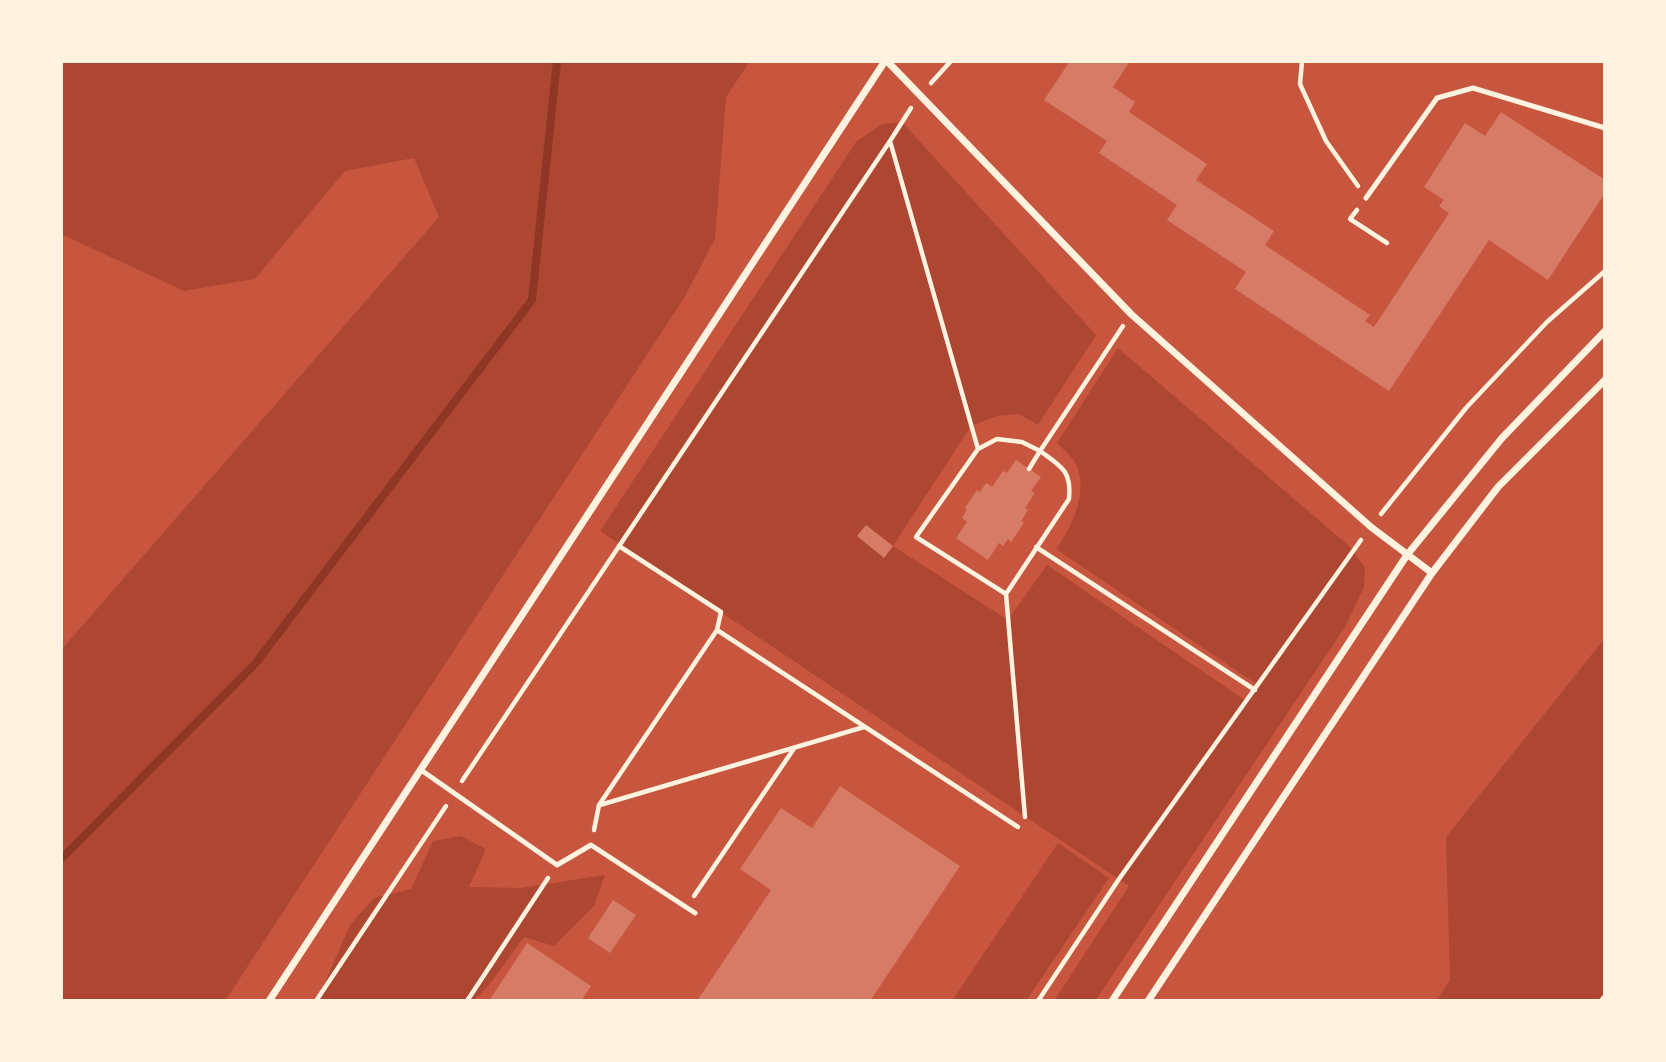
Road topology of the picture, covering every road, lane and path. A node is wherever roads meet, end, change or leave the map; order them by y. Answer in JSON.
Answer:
{"nodes":[{"id":1,"x":886,"y":61,"type":"edge"},
{"id":2,"x":951,"y":61,"type":"edge"},
{"id":3,"x":1302,"y":61,"type":"edge"},
{"id":4,"x":919,"y":95,"type":"junction"},
{"id":5,"x":1605,"y":128,"type":"edge"},
{"id":6,"x":890,"y":141,"type":"junction"},
{"id":7,"x":1366,"y":198,"type":"junction"},
{"id":8,"x":1387,"y":243,"type":"dead end"},
{"id":9,"x":1605,"y":271,"type":"edge"},
{"id":10,"x":1131,"y":314,"type":"junction"},
{"id":11,"x":1605,"y":331,"type":"edge"},
{"id":12,"x":1605,"y":380,"type":"edge"},
{"id":13,"x":978,"y":449,"type":"junction"},
{"id":14,"x":1040,"y":451,"type":"junction"},
{"id":15,"x":1028,"y":469,"type":"dead end"},
{"id":16,"x":1371,"y":527,"type":"junction"},
{"id":17,"x":619,"y":546,"type":"junction"},
{"id":18,"x":1037,"y":547,"type":"junction"},
{"id":19,"x":1407,"y":555,"type":"junction"},
{"id":20,"x":1432,"y":573,"type":"junction"},
{"id":21,"x":1006,"y":594,"type":"junction"},
{"id":22,"x":717,"y":630,"type":"junction"},
{"id":23,"x":1255,"y":690,"type":"junction"},
{"id":24,"x":864,"y":727,"type":"junction"},
{"id":25,"x":795,"y":747,"type":"junction"},
{"id":26,"x":421,"y":770,"type":"junction"},
{"id":27,"x":454,"y":793,"type":"junction"},
{"id":28,"x":600,"y":805,"type":"junction"},
{"id":29,"x":1025,"y":817,"type":"dead end"},
{"id":30,"x":1018,"y":827,"type":"dead end"},
{"id":31,"x":591,"y":845,"type":"junction"},
{"id":32,"x":557,"y":865,"type":"junction"},
{"id":33,"x":686,"y":908,"type":"junction"},
{"id":34,"x":695,"y":913,"type":"dead end"},
{"id":35,"x":1605,"y":996,"type":"edge"},
{"id":36,"x":270,"y":1001,"type":"edge"},
{"id":37,"x":316,"y":1001,"type":"edge"},
{"id":38,"x":467,"y":1001,"type":"edge"},
{"id":39,"x":1038,"y":1001,"type":"edge"},
{"id":40,"x":1112,"y":1001,"type":"edge"},
{"id":41,"x":1148,"y":1001,"type":"edge"},
{"id":42,"x":1601,"y":1001,"type":"edge"}],
"edges":[{"from":1,"to":4,"type":"street"},
{"from":1,"to":26,"type":"street"},
{"from":2,"to":4,"type":"path"},
{"from":3,"to":7,"type":"path"},
{"from":4,"to":6,"type":"path"},
{"from":4,"to":10,"type":"street"},
{"from":5,"to":7,"type":"lane"},
{"from":6,"to":13,"type":"path"},
{"from":6,"to":17,"type":"path"},
{"from":7,"to":8,"type":"path"},
{"from":9,"to":16,"type":"path"},
{"from":10,"to":14,"type":"path"},
{"from":10,"to":16,"type":"street"},
{"from":11,"to":19,"type":"street"},
{"from":12,"to":20,"type":"street"},
{"from":13,"to":14,"type":"path"},
{"from":13,"to":21,"type":"path"},
{"from":14,"to":15,"type":"path"},
{"from":14,"to":18,"type":"path"},
{"from":16,"to":19,"type":"street"},
{"from":16,"to":23,"type":"path"},
{"from":17,"to":22,"type":"path"},
{"from":17,"to":27,"type":"path"},
{"from":18,"to":21,"type":"path"},
{"from":18,"to":23,"type":"path"},
{"from":19,"to":20,"type":"street"},
{"from":19,"to":40,"type":"street"},
{"from":20,"to":41,"type":"street"},
{"from":21,"to":29,"type":"path"},
{"from":22,"to":24,"type":"path"},
{"from":22,"to":28,"type":"path"},
{"from":23,"to":39,"type":"path"},
{"from":24,"to":25,"type":"path"},
{"from":24,"to":30,"type":"path"},
{"from":25,"to":28,"type":"path"},
{"from":25,"to":33,"type":"path"},
{"from":26,"to":27,"type":"lane"},
{"from":26,"to":36,"type":"street"},
{"from":27,"to":32,"type":"lane"},
{"from":27,"to":37,"type":"path"},
{"from":28,"to":31,"type":"path"},
{"from":31,"to":32,"type":"lane"},
{"from":31,"to":33,"type":"lane"},
{"from":32,"to":38,"type":"path"},
{"from":33,"to":34,"type":"lane"},
{"from":35,"to":42,"type":"path"}]}
